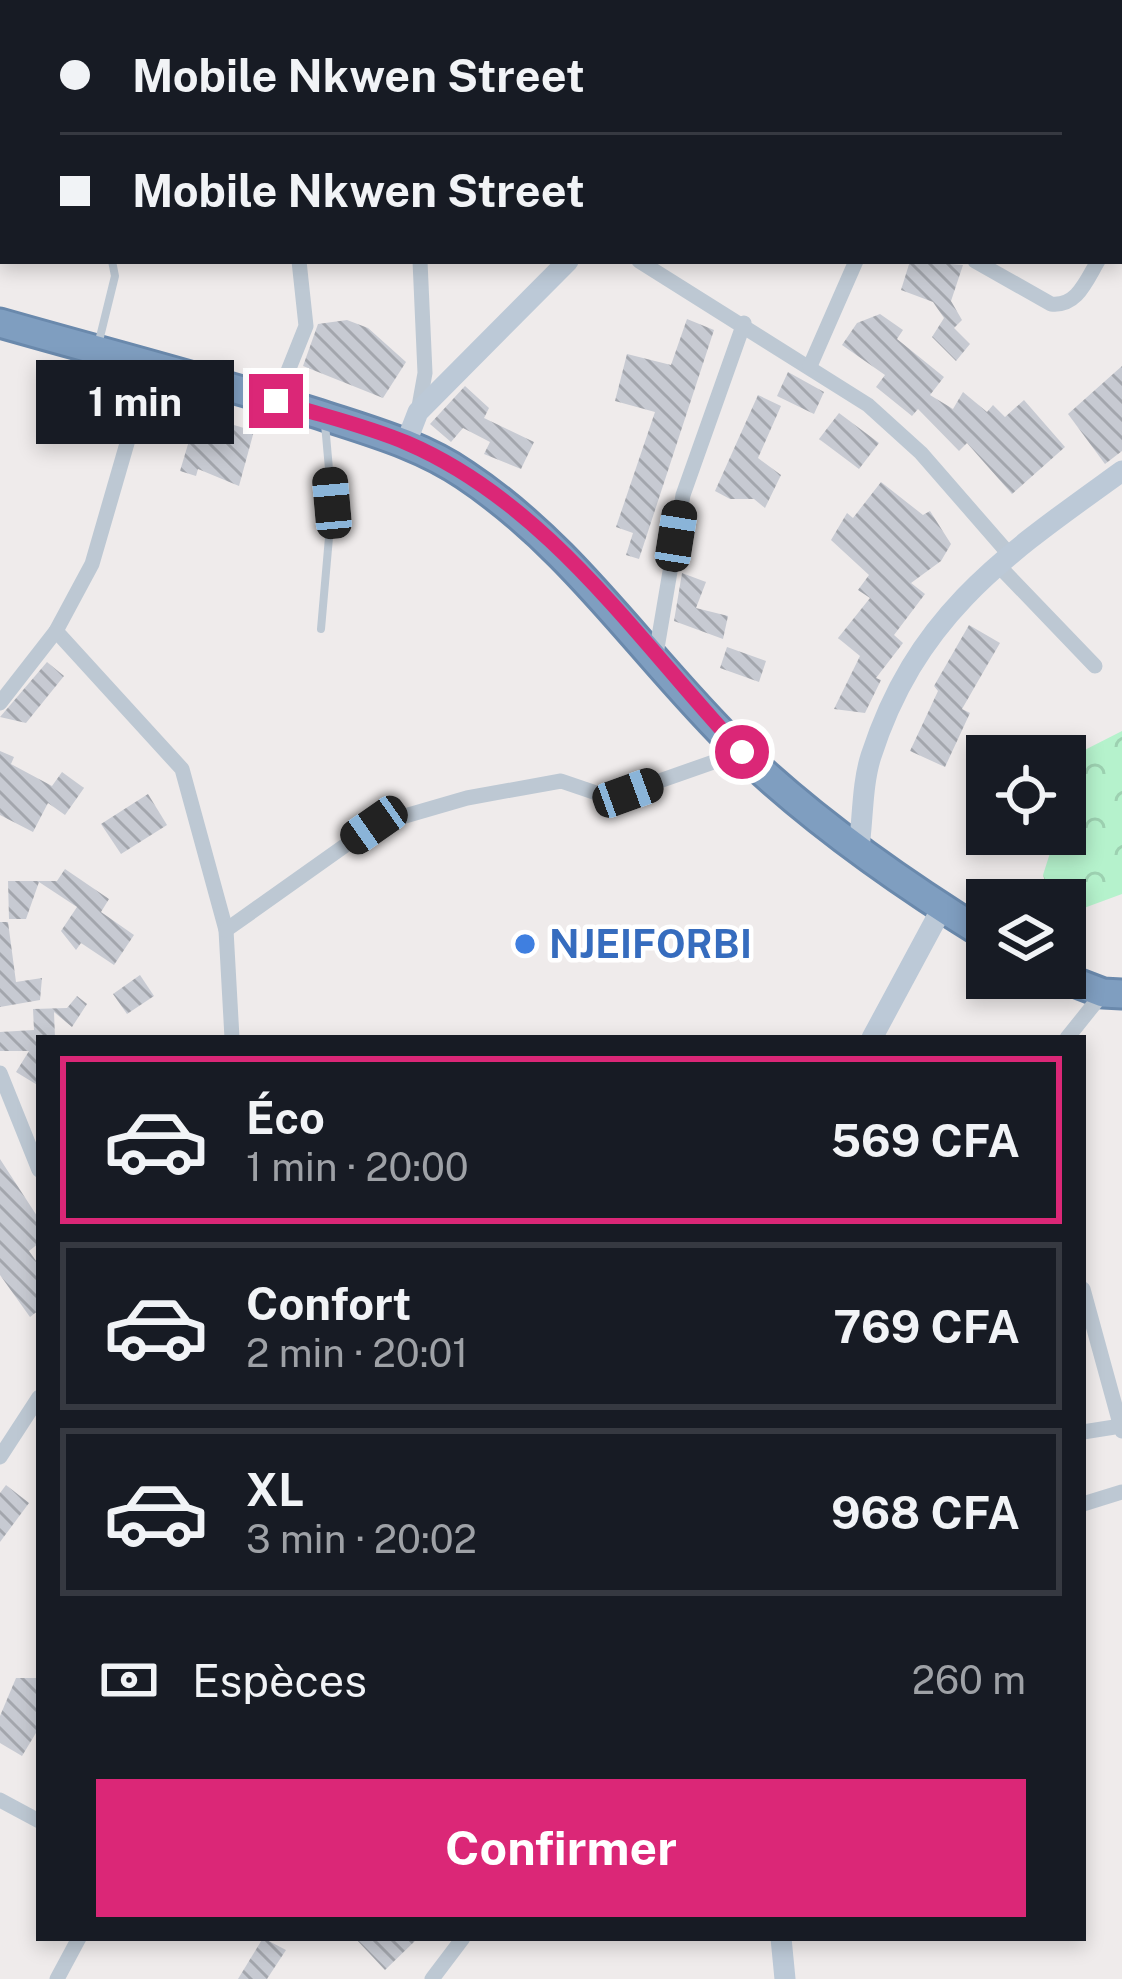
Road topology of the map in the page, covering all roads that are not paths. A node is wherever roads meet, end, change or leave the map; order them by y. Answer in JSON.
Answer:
{"nodes":[{"id":1,"x":112,"y":264,"type":"edge"},
{"id":2,"x":299,"y":264,"type":"edge"},
{"id":3,"x":420,"y":264,"type":"edge"},
{"id":4,"x":565,"y":264,"type":"edge"},
{"id":5,"x":644,"y":264,"type":"edge"},
{"id":6,"x":855,"y":264,"type":"edge"},
{"id":7,"x":980,"y":264,"type":"edge"},
{"id":8,"x":1096,"y":264,"type":"edge"},
{"id":9,"x":0,"y":323,"type":"edge"},
{"id":10,"x":744,"y":323,"type":"junction"},
{"id":11,"x":97,"y":350,"type":"junction"},
{"id":12,"x":150,"y":364,"type":"junction"},
{"id":13,"x":810,"y":366,"type":"junction"},
{"id":14,"x":276,"y":401,"type":"junction"},
{"id":15,"x":418,"y":412,"type":"junction"},
{"id":16,"x":324,"y":416,"type":"junction"},
{"id":17,"x":406,"y":443,"type":"junction"},
{"id":18,"x":1122,"y":471,"type":"edge"},
{"id":19,"x":1003,"y":559,"type":"junction"},
{"id":20,"x":321,"y":629,"type":"dead end"},
{"id":21,"x":56,"y":631,"type":"junction"},
{"id":22,"x":655,"y":660,"type":"junction"},
{"id":23,"x":1095,"y":666,"type":"dead end"},
{"id":24,"x":0,"y":703,"type":"edge"},
{"id":25,"x":742,"y":752,"type":"junction"},
{"id":26,"x":859,"y":847,"type":"junction"},
{"id":27,"x":942,"y":908,"type":"junction"},
{"id":28,"x":966,"y":923,"type":"edge"},
{"id":29,"x":226,"y":930,"type":"junction"},
{"id":30,"x":1113,"y":994,"type":"edge"},
{"id":31,"x":232,"y":1035,"type":"edge"},
{"id":32,"x":874,"y":1035,"type":"edge"},
{"id":33,"x":1070,"y":1035,"type":"edge"},
{"id":34,"x":1,"y":1081,"type":"edge"},
{"id":35,"x":36,"y":1162,"type":"edge"},
{"id":36,"x":1086,"y":1299,"type":"edge"},
{"id":37,"x":36,"y":1402,"type":"edge"},
{"id":38,"x":1121,"y":1428,"type":"edge"},
{"id":39,"x":1086,"y":1432,"type":"edge"},
{"id":40,"x":0,"y":1457,"type":"edge"},
{"id":41,"x":1122,"y":1492,"type":"edge"},
{"id":42,"x":1086,"y":1503,"type":"edge"},
{"id":43,"x":0,"y":1800,"type":"edge"},
{"id":44,"x":36,"y":1820,"type":"edge"},
{"id":45,"x":77,"y":1941,"type":"edge"},
{"id":46,"x":462,"y":1941,"type":"edge"},
{"id":47,"x":781,"y":1941,"type":"edge"},
{"id":48,"x":57,"y":1979,"type":"edge"},
{"id":49,"x":432,"y":1979,"type":"edge"},
{"id":50,"x":785,"y":1979,"type":"edge"}],
"edges":[{"from":1,"to":11,"type":"lane"},
{"from":2,"to":14,"type":"street"},
{"from":3,"to":15,"type":"street"},
{"from":4,"to":15,"type":"main road"},
{"from":5,"to":10,"type":"street"},
{"from":6,"to":13,"type":"street"},
{"from":7,"to":8,"type":"street"},
{"from":9,"to":11,"type":"highway"},
{"from":10,"to":13,"type":"street"},
{"from":10,"to":22,"type":"street"},
{"from":11,"to":12,"type":"highway"},
{"from":12,"to":14,"type":"highway"},
{"from":12,"to":21,"type":"street"},
{"from":13,"to":19,"type":"street"},
{"from":14,"to":16,"type":"highway"},
{"from":15,"to":17,"type":"main road"},
{"from":16,"to":17,"type":"highway"},
{"from":16,"to":20,"type":"lane"},
{"from":17,"to":22,"type":"highway"},
{"from":18,"to":19,"type":"main road"},
{"from":19,"to":23,"type":"street"},
{"from":19,"to":26,"type":"main road"},
{"from":21,"to":24,"type":"street"},
{"from":21,"to":29,"type":"street"},
{"from":22,"to":25,"type":"highway"},
{"from":25,"to":26,"type":"highway"},
{"from":25,"to":29,"type":"street"},
{"from":26,"to":27,"type":"highway"},
{"from":27,"to":28,"type":"highway"},
{"from":27,"to":32,"type":"main road"},
{"from":29,"to":31,"type":"street"},
{"from":30,"to":33,"type":"street"},
{"from":34,"to":35,"type":"street"},
{"from":36,"to":38,"type":"street"},
{"from":37,"to":40,"type":"street"},
{"from":38,"to":39,"type":"street"},
{"from":41,"to":42,"type":"street"},
{"from":43,"to":44,"type":"street"},
{"from":45,"to":48,"type":"street"},
{"from":46,"to":49,"type":"street"},
{"from":47,"to":50,"type":"main road"}]}
